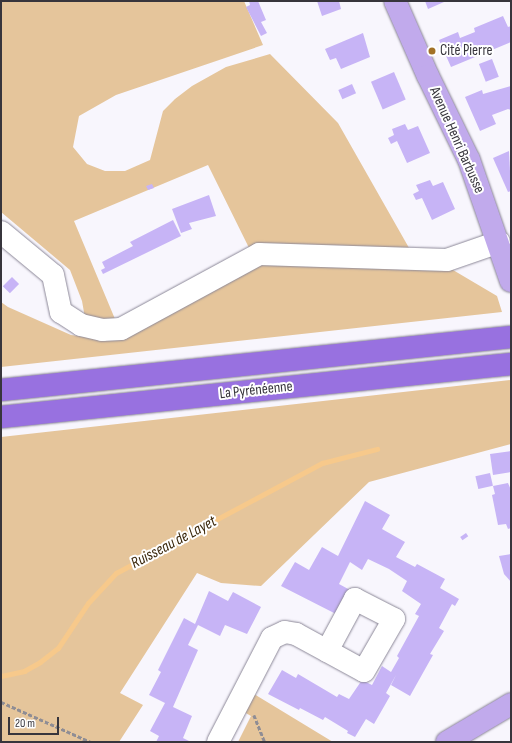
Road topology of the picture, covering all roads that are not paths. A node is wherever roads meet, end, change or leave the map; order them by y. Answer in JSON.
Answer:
{"nodes":[{"id":1,"x":395,"y":1,"type":"edge"},
{"id":2,"x":1,"y":232,"type":"edge"},
{"id":3,"x":499,"y":242,"type":"junction"},
{"id":4,"x":511,"y":281,"type":"edge"},
{"id":5,"x":511,"y":337,"type":"edge"},
{"id":6,"x":511,"y":364,"type":"edge"},
{"id":7,"x":1,"y":390,"type":"edge"},
{"id":8,"x":1,"y":417,"type":"edge"},
{"id":9,"x":328,"y":651,"type":"junction"},
{"id":10,"x":511,"y":704,"type":"edge"},
{"id":11,"x":218,"y":742,"type":"edge"},
{"id":12,"x":447,"y":742,"type":"edge"}],
"edges":[{"from":1,"to":3,"type":"main road","name":"Avenue Henri Barbusse"},
{"from":2,"to":3,"type":"street"},
{"from":3,"to":4,"type":"main road","name":"Avenue Henri Barbusse"},
{"from":5,"to":7,"type":"highway","name":"La Pyrénéenne"},
{"from":6,"to":8,"type":"highway","name":"La Pyrénéenne"},
{"from":9,"to":9,"type":"street"},
{"from":9,"to":11,"type":"street"},
{"from":10,"to":12,"type":"main road"}]}
